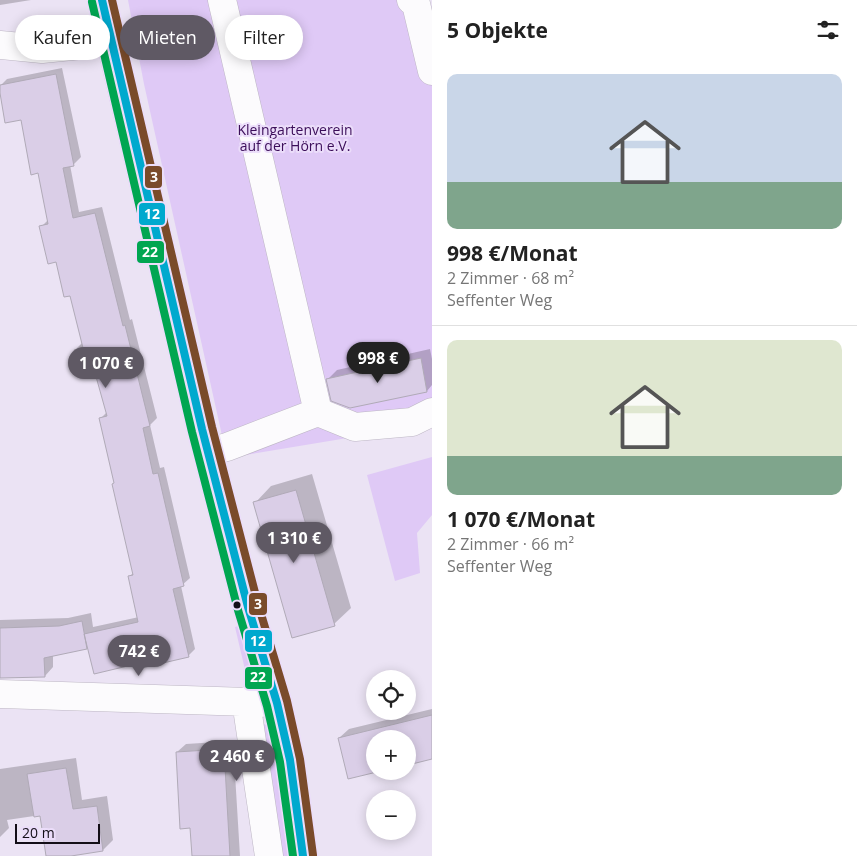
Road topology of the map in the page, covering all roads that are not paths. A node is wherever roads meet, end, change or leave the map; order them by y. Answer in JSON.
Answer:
{"nodes":[{"id":1,"x":102,"y":0,"type":"edge"},
{"id":2,"x":222,"y":0,"type":"edge"},
{"id":3,"x":412,"y":0,"type":"edge"},
{"id":4,"x":105,"y":15,"type":"edge"},
{"id":5,"x":110,"y":39,"type":"edge"},
{"id":6,"x":0,"y":45,"type":"edge"},
{"id":7,"x":15,"y":46,"type":"edge"},
{"id":8,"x":432,"y":71,"type":"edge"},
{"id":9,"x":318,"y":412,"type":"junction"},
{"id":10,"x":432,"y":412,"type":"edge"},
{"id":11,"x":207,"y":452,"type":"junction"},
{"id":12,"x":0,"y":694,"type":"edge"},
{"id":13,"x":246,"y":701,"type":"junction"},
{"id":14,"x":277,"y":703,"type":"junction"},
{"id":15,"x":269,"y":856,"type":"edge"},
{"id":16,"x":303,"y":856,"type":"edge"}],
"edges":[{"from":1,"to":4,"type":"street"},
{"from":2,"to":9,"type":"street"},
{"from":3,"to":8,"type":"street"},
{"from":5,"to":11,"type":"street"},
{"from":6,"to":7,"type":"street"},
{"from":9,"to":10,"type":"street"},
{"from":9,"to":11,"type":"street"},
{"from":11,"to":14,"type":"street"},
{"from":12,"to":13,"type":"street"},
{"from":13,"to":14,"type":"street"},
{"from":13,"to":15,"type":"street"},
{"from":14,"to":16,"type":"street"}]}
